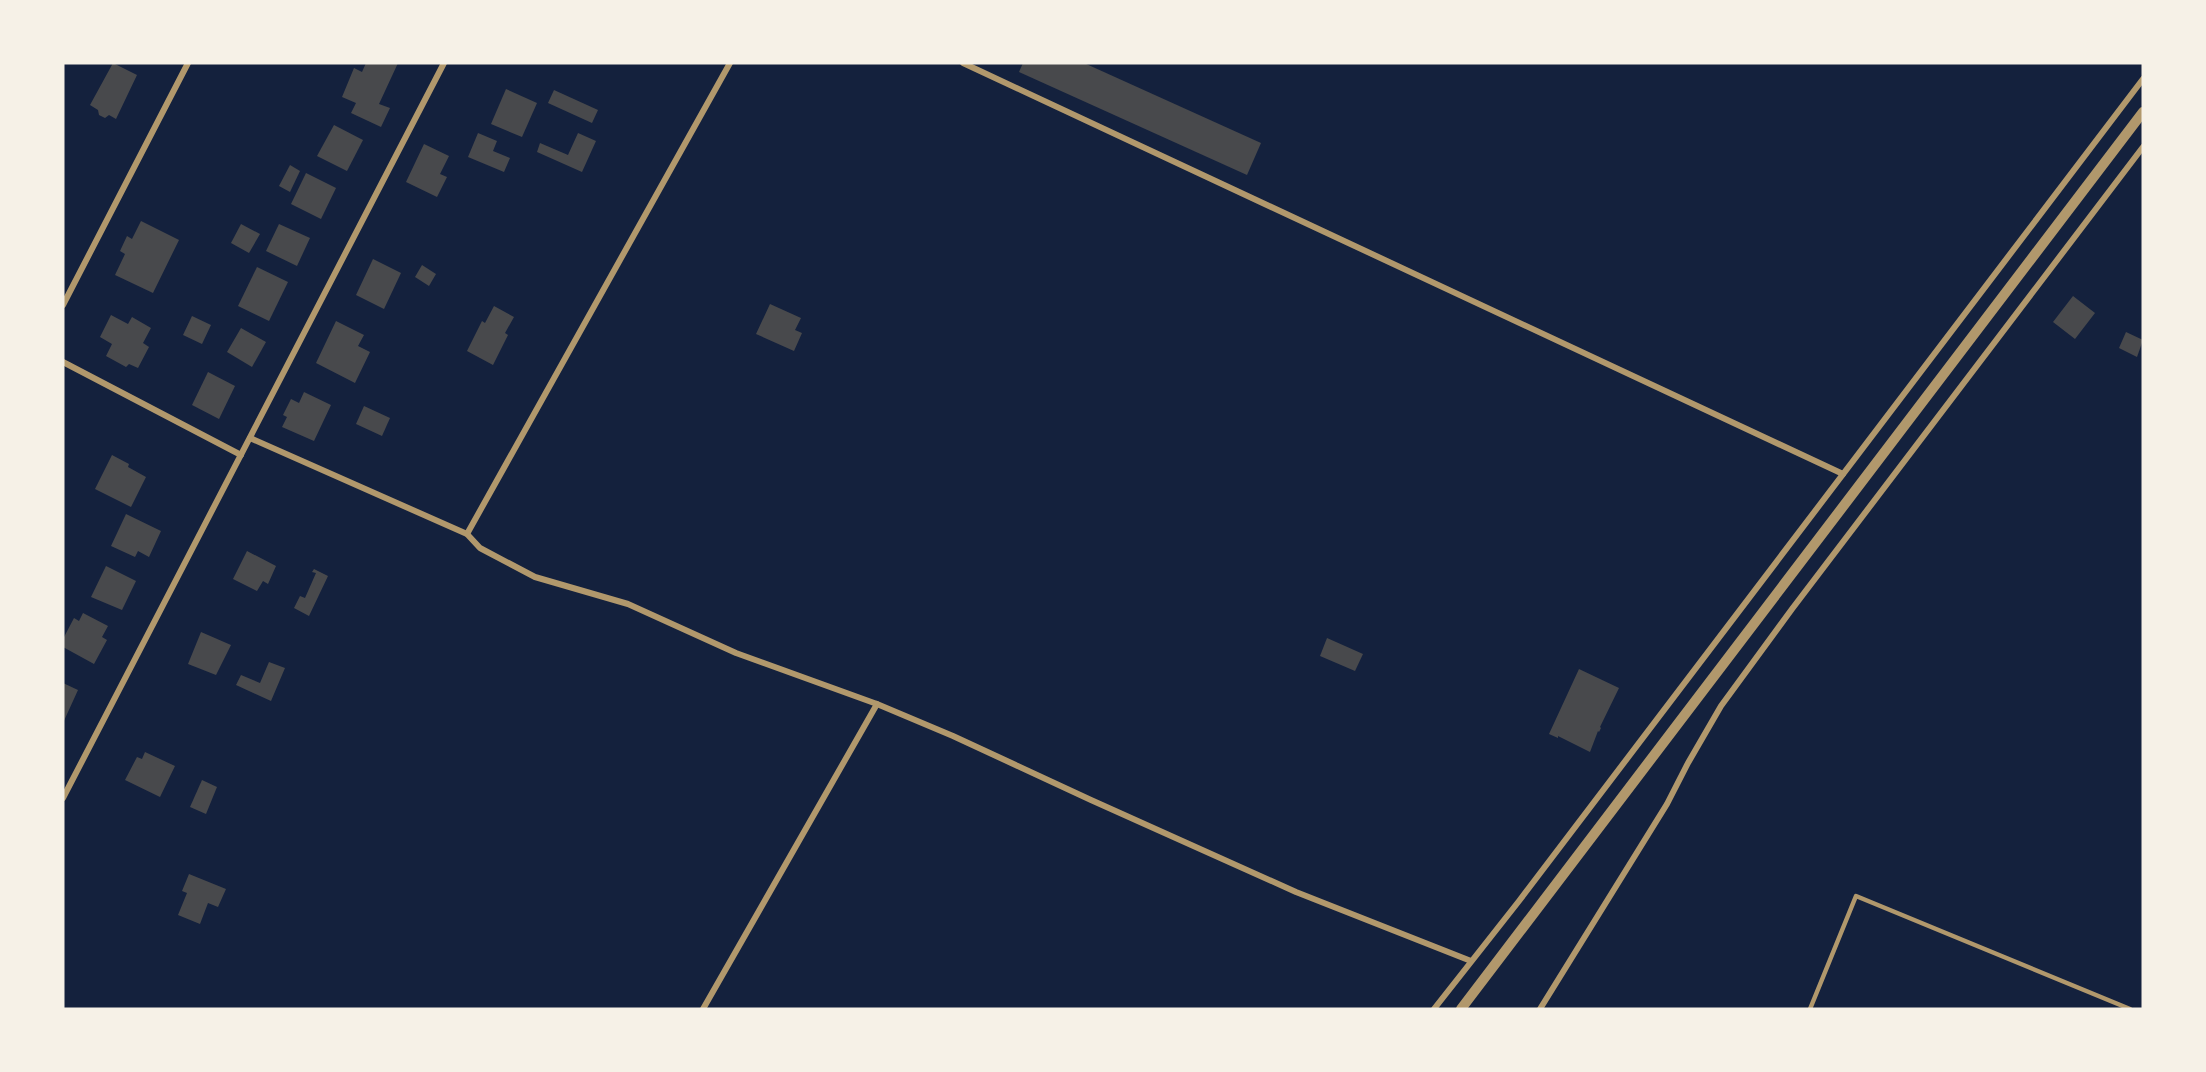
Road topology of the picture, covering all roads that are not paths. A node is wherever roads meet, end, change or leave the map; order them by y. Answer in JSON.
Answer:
{"nodes":[{"id":1,"x":188,"y":63,"type":"edge"},
{"id":2,"x":444,"y":63,"type":"edge"},
{"id":3,"x":730,"y":63,"type":"edge"},
{"id":4,"x":963,"y":63,"type":"edge"},
{"id":5,"x":2143,"y":79,"type":"edge"},
{"id":6,"x":2143,"y":112,"type":"edge"},
{"id":7,"x":2143,"y":147,"type":"edge"},
{"id":8,"x":63,"y":305,"type":"edge"},
{"id":9,"x":63,"y":362,"type":"edge"},
{"id":10,"x":250,"y":438,"type":"junction"},
{"id":11,"x":241,"y":455,"type":"junction"},
{"id":12,"x":1843,"y":474,"type":"junction"},
{"id":13,"x":467,"y":534,"type":"junction"},
{"id":14,"x":877,"y":704,"type":"junction"},
{"id":15,"x":63,"y":798,"type":"edge"},
{"id":16,"x":1471,"y":961,"type":"junction"},
{"id":17,"x":703,"y":1009,"type":"edge"},
{"id":18,"x":1434,"y":1009,"type":"edge"},
{"id":19,"x":1461,"y":1009,"type":"edge"},
{"id":20,"x":1540,"y":1009,"type":"edge"},
{"id":21,"x":1810,"y":1009,"type":"edge"},
{"id":22,"x":2130,"y":1009,"type":"edge"}],
"edges":[{"from":1,"to":8,"type":"street"},
{"from":2,"to":10,"type":"street"},
{"from":3,"to":13,"type":"street"},
{"from":4,"to":12,"type":"street"},
{"from":5,"to":12,"type":"street"},
{"from":6,"to":19,"type":"street"},
{"from":7,"to":20,"type":"street"},
{"from":9,"to":11,"type":"street"},
{"from":10,"to":11,"type":"street"},
{"from":10,"to":13,"type":"street"},
{"from":11,"to":15,"type":"street"},
{"from":12,"to":16,"type":"street"},
{"from":13,"to":14,"type":"street"},
{"from":14,"to":16,"type":"street"},
{"from":14,"to":17,"type":"street"},
{"from":16,"to":18,"type":"street"},
{"from":21,"to":22,"type":"lane"}]}
